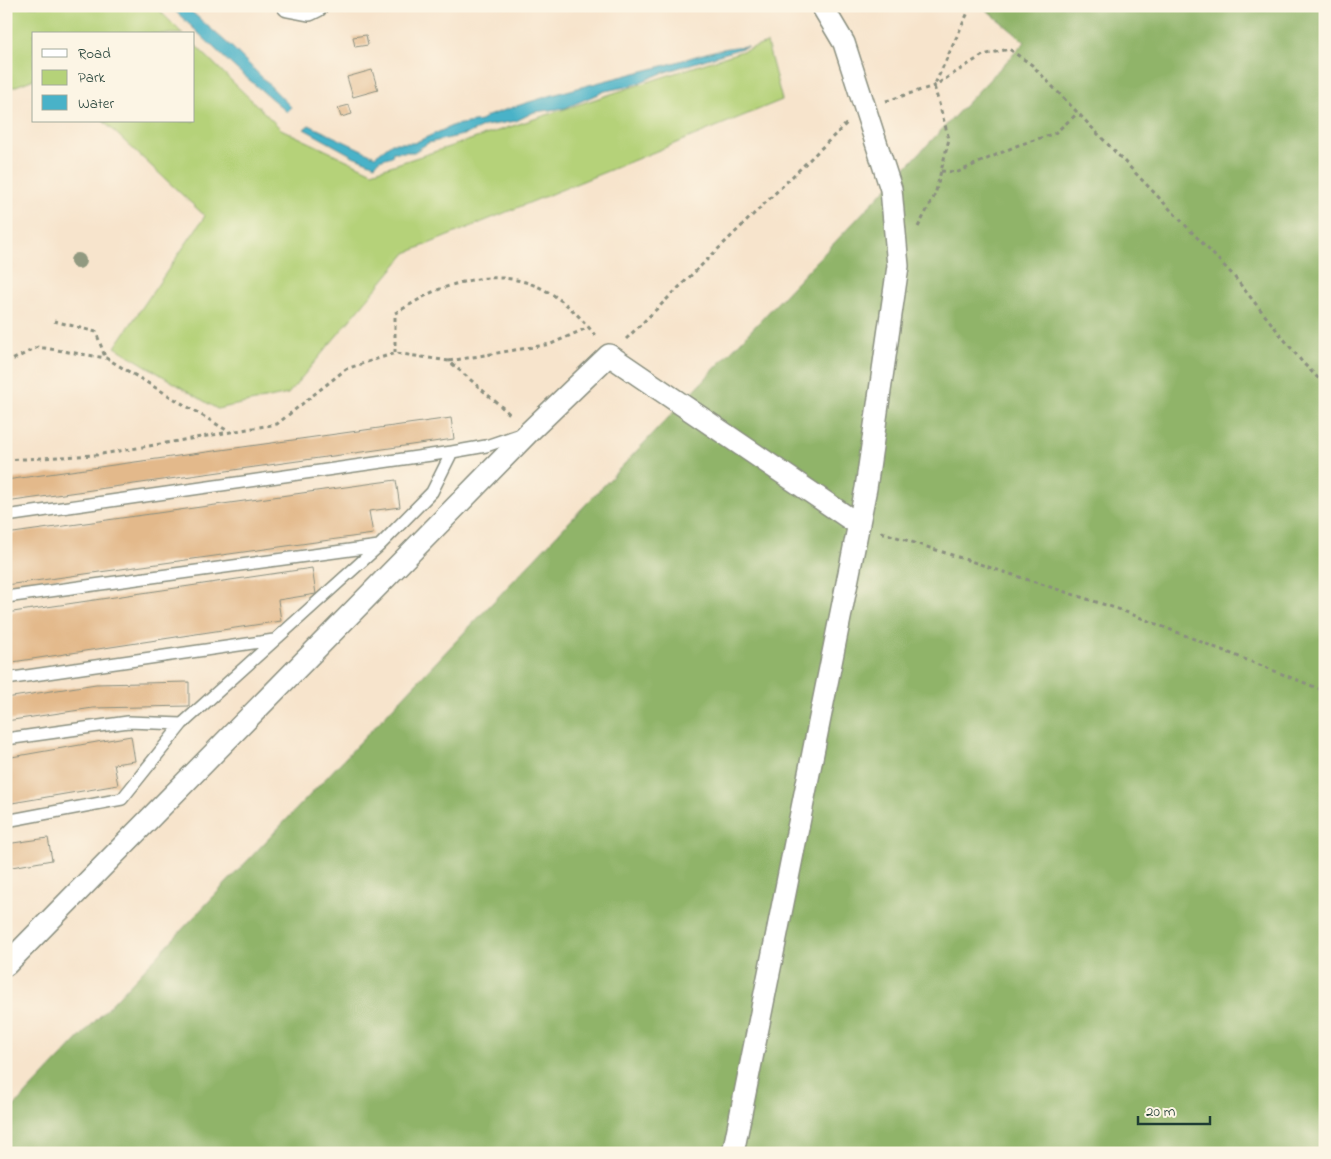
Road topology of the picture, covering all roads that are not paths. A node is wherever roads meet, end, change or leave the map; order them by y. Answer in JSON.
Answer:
{"nodes":[{"id":1,"x":288,"y":6,"type":"edge"},
{"id":2,"x":317,"y":6,"type":"edge"},
{"id":3,"x":822,"y":6,"type":"edge"},
{"id":4,"x":841,"y":6,"type":"edge"},
{"id":5,"x":844,"y":43,"type":"junction"},
{"id":6,"x":529,"y":432,"type":"junction"},
{"id":7,"x":452,"y":452,"type":"junction"},
{"id":8,"x":6,"y":516,"type":"edge"},
{"id":9,"x":858,"y":525,"type":"junction"},
{"id":10,"x":379,"y":546,"type":"junction"},
{"id":11,"x":6,"y":597,"type":"edge"},
{"id":12,"x":275,"y":640,"type":"junction"},
{"id":13,"x":6,"y":679,"type":"edge"},
{"id":14,"x":182,"y":724,"type":"junction"},
{"id":15,"x":6,"y":739,"type":"edge"},
{"id":16,"x":6,"y":821,"type":"edge"},
{"id":17,"x":6,"y":965,"type":"edge"},
{"id":18,"x":733,"y":1153,"type":"edge"}],
"edges":[{"from":1,"to":2,"type":"street"},
{"from":3,"to":5,"type":"street"},
{"from":4,"to":5,"type":"street"},
{"from":5,"to":9,"type":"street"},
{"from":6,"to":7,"type":"lane"},
{"from":6,"to":9,"type":"street"},
{"from":6,"to":17,"type":"street"},
{"from":7,"to":8,"type":"lane"},
{"from":7,"to":10,"type":"lane"},
{"from":9,"to":18,"type":"street"},
{"from":10,"to":11,"type":"lane"},
{"from":10,"to":12,"type":"lane"},
{"from":12,"to":13,"type":"lane"},
{"from":12,"to":14,"type":"lane"},
{"from":14,"to":15,"type":"lane"},
{"from":14,"to":16,"type":"lane"}]}
